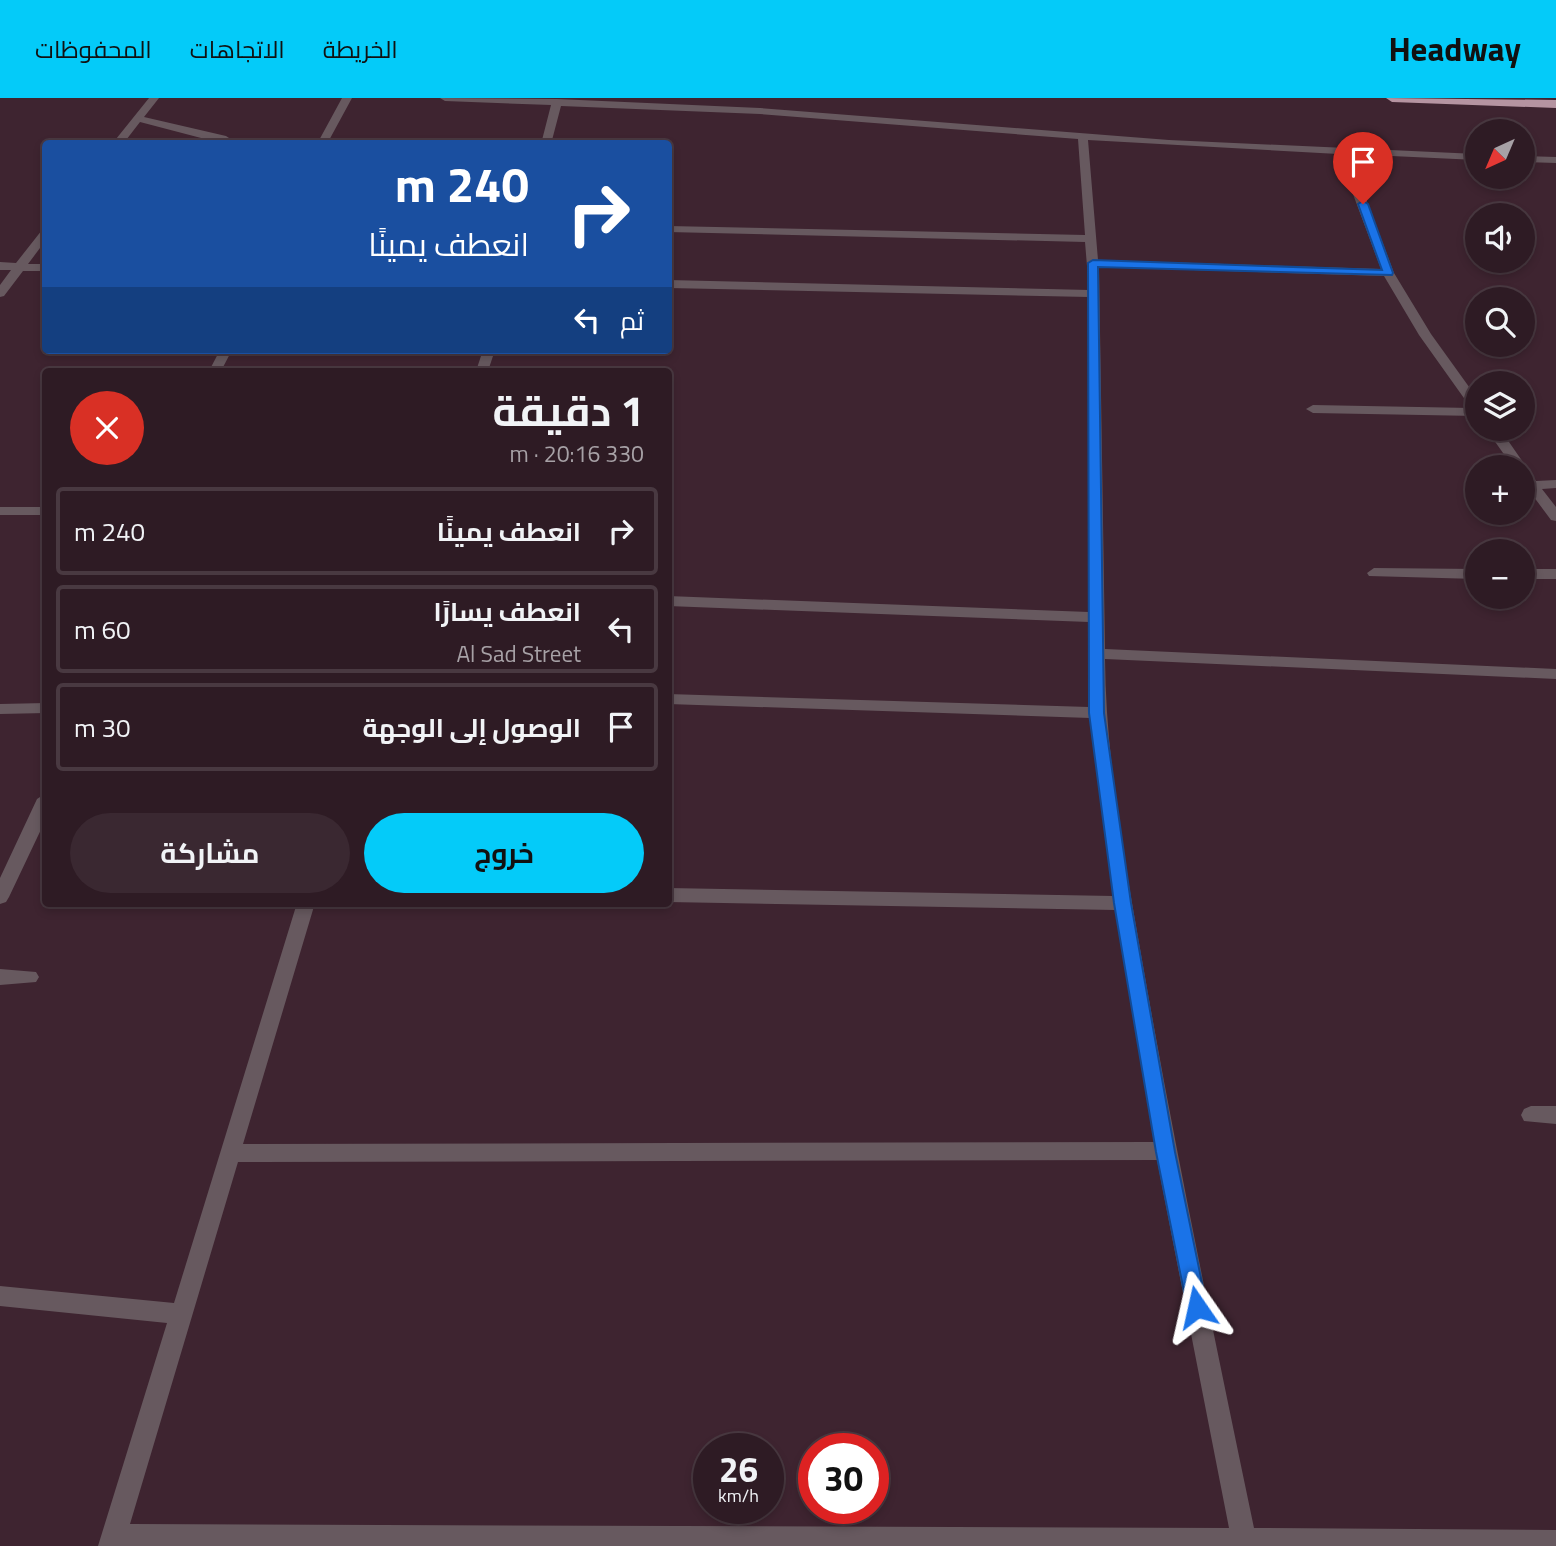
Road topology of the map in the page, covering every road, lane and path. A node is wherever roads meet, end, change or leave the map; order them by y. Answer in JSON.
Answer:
{"nodes":[{"id":1,"x":154,"y":98,"type":"edge"},
{"id":2,"x":347,"y":98,"type":"edge"},
{"id":3,"x":445,"y":98,"type":"edge"},
{"id":4,"x":1392,"y":98,"type":"edge"},
{"id":5,"x":557,"y":102,"type":"junction"},
{"id":6,"x":1556,"y":104,"type":"edge"},
{"id":7,"x":137,"y":118,"type":"junction"},
{"id":8,"x":1083,"y":136,"type":"junction"},
{"id":9,"x":120,"y":140,"type":"edge"},
{"id":10,"x":226,"y":140,"type":"edge"},
{"id":11,"x":324,"y":140,"type":"edge"},
{"id":12,"x":547,"y":140,"type":"edge"},
{"id":13,"x":1343,"y":152,"type":"junction"},
{"id":14,"x":1465,"y":157,"type":"edge"},
{"id":15,"x":1535,"y":159,"type":"edge"},
{"id":16,"x":1556,"y":160,"type":"edge"},
{"id":17,"x":672,"y":229,"type":"edge"},
{"id":18,"x":42,"y":237,"type":"edge"},
{"id":19,"x":1090,"y":239,"type":"junction"},
{"id":20,"x":1093,"y":263,"type":"junction"},
{"id":21,"x":0,"y":266,"type":"edge"},
{"id":22,"x":18,"y":267,"type":"junction"},
{"id":23,"x":42,"y":268,"type":"edge"},
{"id":24,"x":1388,"y":273,"type":"junction"},
{"id":25,"x":672,"y":284,"type":"edge"},
{"id":26,"x":0,"y":293,"type":"edge"},
{"id":27,"x":1095,"y":294,"type":"junction"},
{"id":28,"x":1465,"y":393,"type":"edge"},
{"id":29,"x":1313,"y":409,"type":"dead end"},
{"id":30,"x":1465,"y":410,"type":"edge"},
{"id":31,"x":1556,"y":484,"type":"edge"},
{"id":32,"x":1535,"y":485,"type":"edge"},
{"id":33,"x":1535,"y":488,"type":"edge"},
{"id":34,"x":0,"y":511,"type":"edge"},
{"id":35,"x":42,"y":511,"type":"edge"},
{"id":36,"x":1556,"y":517,"type":"edge"},
{"id":37,"x":1374,"y":573,"type":"dead end"},
{"id":38,"x":1465,"y":574,"type":"edge"},
{"id":39,"x":1535,"y":574,"type":"edge"},
{"id":40,"x":1556,"y":574,"type":"edge"},
{"id":41,"x":672,"y":601,"type":"edge"},
{"id":42,"x":1096,"y":617,"type":"junction"},
{"id":43,"x":1096,"y":654,"type":"junction"},
{"id":44,"x":1556,"y":674,"type":"edge"},
{"id":45,"x":672,"y":699,"type":"edge"},
{"id":46,"x":42,"y":708,"type":"edge"},
{"id":47,"x":0,"y":709,"type":"edge"},
{"id":48,"x":1097,"y":713,"type":"junction"},
{"id":49,"x":42,"y":808,"type":"edge"},
{"id":50,"x":672,"y":895,"type":"edge"},
{"id":51,"x":0,"y":897,"type":"edge"},
{"id":52,"x":1122,"y":903,"type":"junction"},
{"id":53,"x":305,"y":907,"type":"edge"},
{"id":54,"x":0,"y":977,"type":"edge"},
{"id":55,"x":29,"y":977,"type":"dead end"},
{"id":56,"x":1531,"y":1115,"type":"dead end"},
{"id":57,"x":1556,"y":1115,"type":"edge"},
{"id":58,"x":1166,"y":1152,"type":"junction"},
{"id":59,"x":230,"y":1153,"type":"junction"},
{"id":60,"x":0,"y":1296,"type":"edge"},
{"id":61,"x":181,"y":1314,"type":"junction"},
{"id":62,"x":113,"y":1541,"type":"edge"},
{"id":63,"x":1556,"y":1542,"type":"edge"},
{"id":64,"x":1245,"y":1543,"type":"edge"}],
"edges":[{"from":1,"to":7,"type":"street"},
{"from":2,"to":11,"type":"street"},
{"from":3,"to":5,"type":"street"},
{"from":4,"to":6,"type":"highway"},
{"from":5,"to":8,"type":"street"},
{"from":5,"to":12,"type":"street"},
{"from":7,"to":9,"type":"street"},
{"from":7,"to":10,"type":"street"},
{"from":8,"to":13,"type":"street"},
{"from":8,"to":19,"type":"street"},
{"from":13,"to":14,"type":"street"},
{"from":13,"to":24,"type":"street"},
{"from":15,"to":16,"type":"street"},
{"from":17,"to":19,"type":"street"},
{"from":18,"to":22,"type":"street"},
{"from":19,"to":20,"type":"street"},
{"from":20,"to":24,"type":"street"},
{"from":20,"to":27,"type":"street"},
{"from":21,"to":22,"type":"street"},
{"from":22,"to":23,"type":"street"},
{"from":22,"to":26,"type":"street"},
{"from":24,"to":28,"type":"street"},
{"from":25,"to":27,"type":"street"},
{"from":27,"to":42,"type":"street"},
{"from":29,"to":30,"type":"street"},
{"from":31,"to":32,"type":"street"},
{"from":33,"to":36,"type":"street"},
{"from":34,"to":35,"type":"street"},
{"from":37,"to":38,"type":"street"},
{"from":39,"to":40,"type":"street"},
{"from":41,"to":42,"type":"street"},
{"from":42,"to":43,"type":"street"},
{"from":43,"to":44,"type":"street"},
{"from":43,"to":48,"type":"street"},
{"from":45,"to":48,"type":"street"},
{"from":46,"to":47,"type":"street"},
{"from":48,"to":52,"type":"street"},
{"from":49,"to":51,"type":"street"},
{"from":50,"to":52,"type":"street"},
{"from":52,"to":58,"type":"street"},
{"from":53,"to":59,"type":"street"},
{"from":54,"to":55,"type":"street"},
{"from":56,"to":57,"type":"street"},
{"from":58,"to":59,"type":"street"},
{"from":58,"to":64,"type":"street"},
{"from":59,"to":61,"type":"street"},
{"from":60,"to":61,"type":"street"},
{"from":61,"to":62,"type":"street"},
{"from":62,"to":64,"type":"street"},
{"from":63,"to":64,"type":"street"}]}
